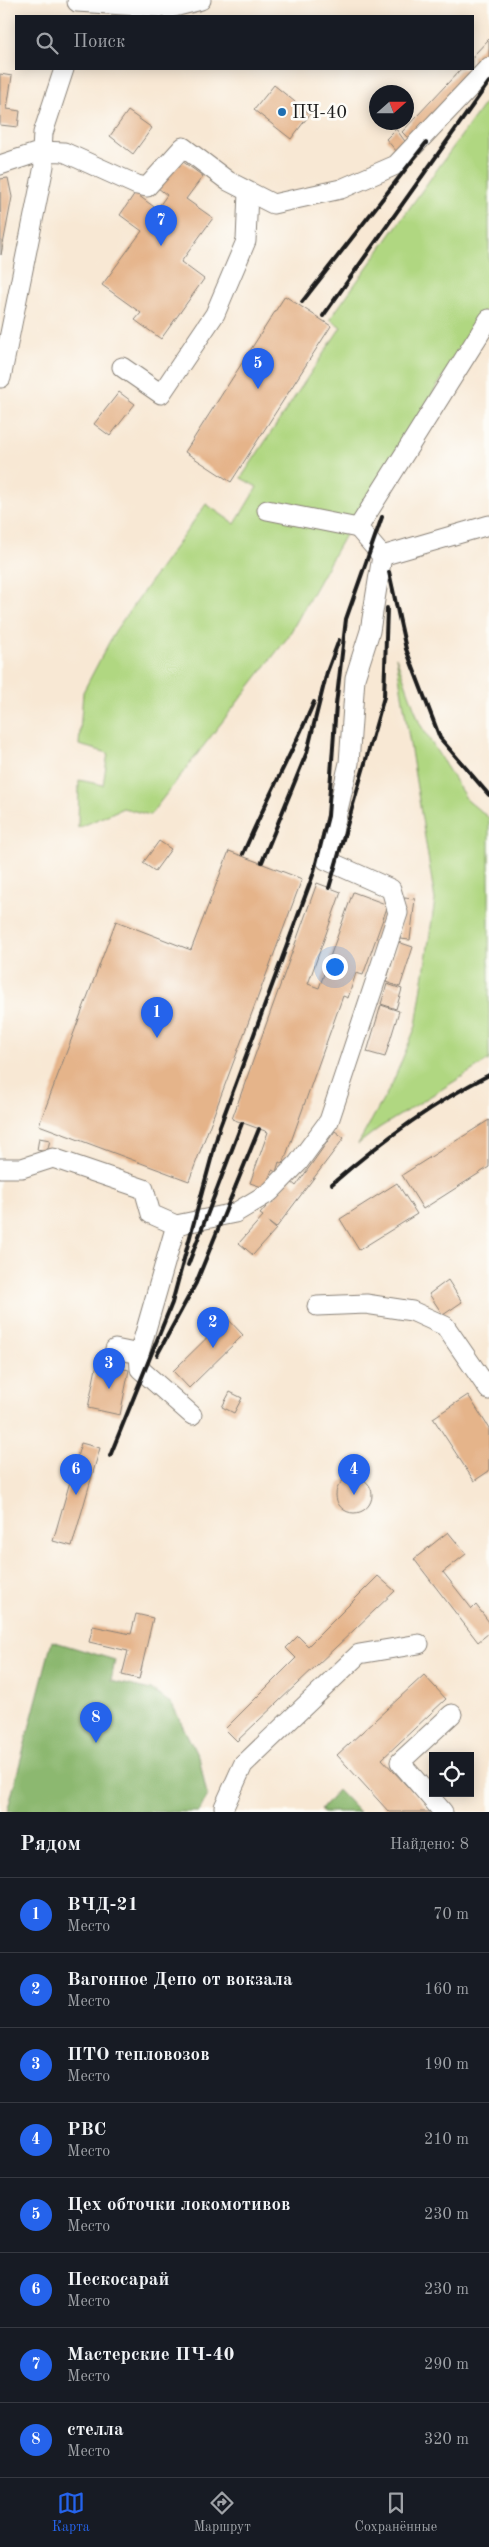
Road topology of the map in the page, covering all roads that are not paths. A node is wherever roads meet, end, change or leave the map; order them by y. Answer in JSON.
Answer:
{"nodes":[{"id":1,"x":202,"y":0,"type":"edge"},
{"id":2,"x":75,"y":6,"type":"edge"},
{"id":3,"x":489,"y":67,"type":"edge"},
{"id":4,"x":64,"y":70,"type":"edge"},
{"id":5,"x":42,"y":151,"type":"junction"},
{"id":6,"x":0,"y":162,"type":"edge"},
{"id":7,"x":248,"y":192,"type":"junction"},
{"id":8,"x":489,"y":319,"type":"edge"},
{"id":9,"x":122,"y":368,"type":"dead end"},
{"id":10,"x":1,"y":378,"type":"edge"},
{"id":11,"x":268,"y":510,"type":"dead end"},
{"id":12,"x":489,"y":525,"type":"edge"},
{"id":13,"x":358,"y":528,"type":"junction"},
{"id":14,"x":382,"y":556,"type":"junction"},
{"id":15,"x":0,"y":1168,"type":"edge"},
{"id":16,"x":176,"y":1225,"type":"junction"},
{"id":17,"x":317,"y":1306,"type":"dead end"},
{"id":18,"x":115,"y":1349,"type":"dead end"},
{"id":19,"x":139,"y":1354,"type":"junction"},
{"id":20,"x":489,"y":1390,"type":"edge"},
{"id":21,"x":192,"y":1415,"type":"dead end"},
{"id":22,"x":419,"y":1644,"type":"dead end"},
{"id":23,"x":452,"y":1714,"type":"dead end"},
{"id":24,"x":224,"y":1807,"type":"dead end"},
{"id":25,"x":443,"y":1812,"type":"edge"}],
"edges":[{"from":1,"to":2,"type":"lane"},
{"from":3,"to":7,"type":"lane"},
{"from":4,"to":5,"type":"lane"},
{"from":5,"to":6,"type":"lane"},
{"from":5,"to":7,"type":"lane"},
{"from":5,"to":10,"type":"lane"},
{"from":7,"to":9,"type":"lane"},
{"from":8,"to":13,"type":"lane"},
{"from":11,"to":13,"type":"lane"},
{"from":12,"to":14,"type":"lane"},
{"from":13,"to":14,"type":"lane"},
{"from":14,"to":16,"type":"lane"},
{"from":15,"to":16,"type":"lane"},
{"from":16,"to":19,"type":"lane"},
{"from":17,"to":20,"type":"lane"},
{"from":18,"to":19,"type":"lane"},
{"from":19,"to":21,"type":"lane"},
{"from":22,"to":24,"type":"lane"},
{"from":23,"to":25,"type":"lane"}]}
